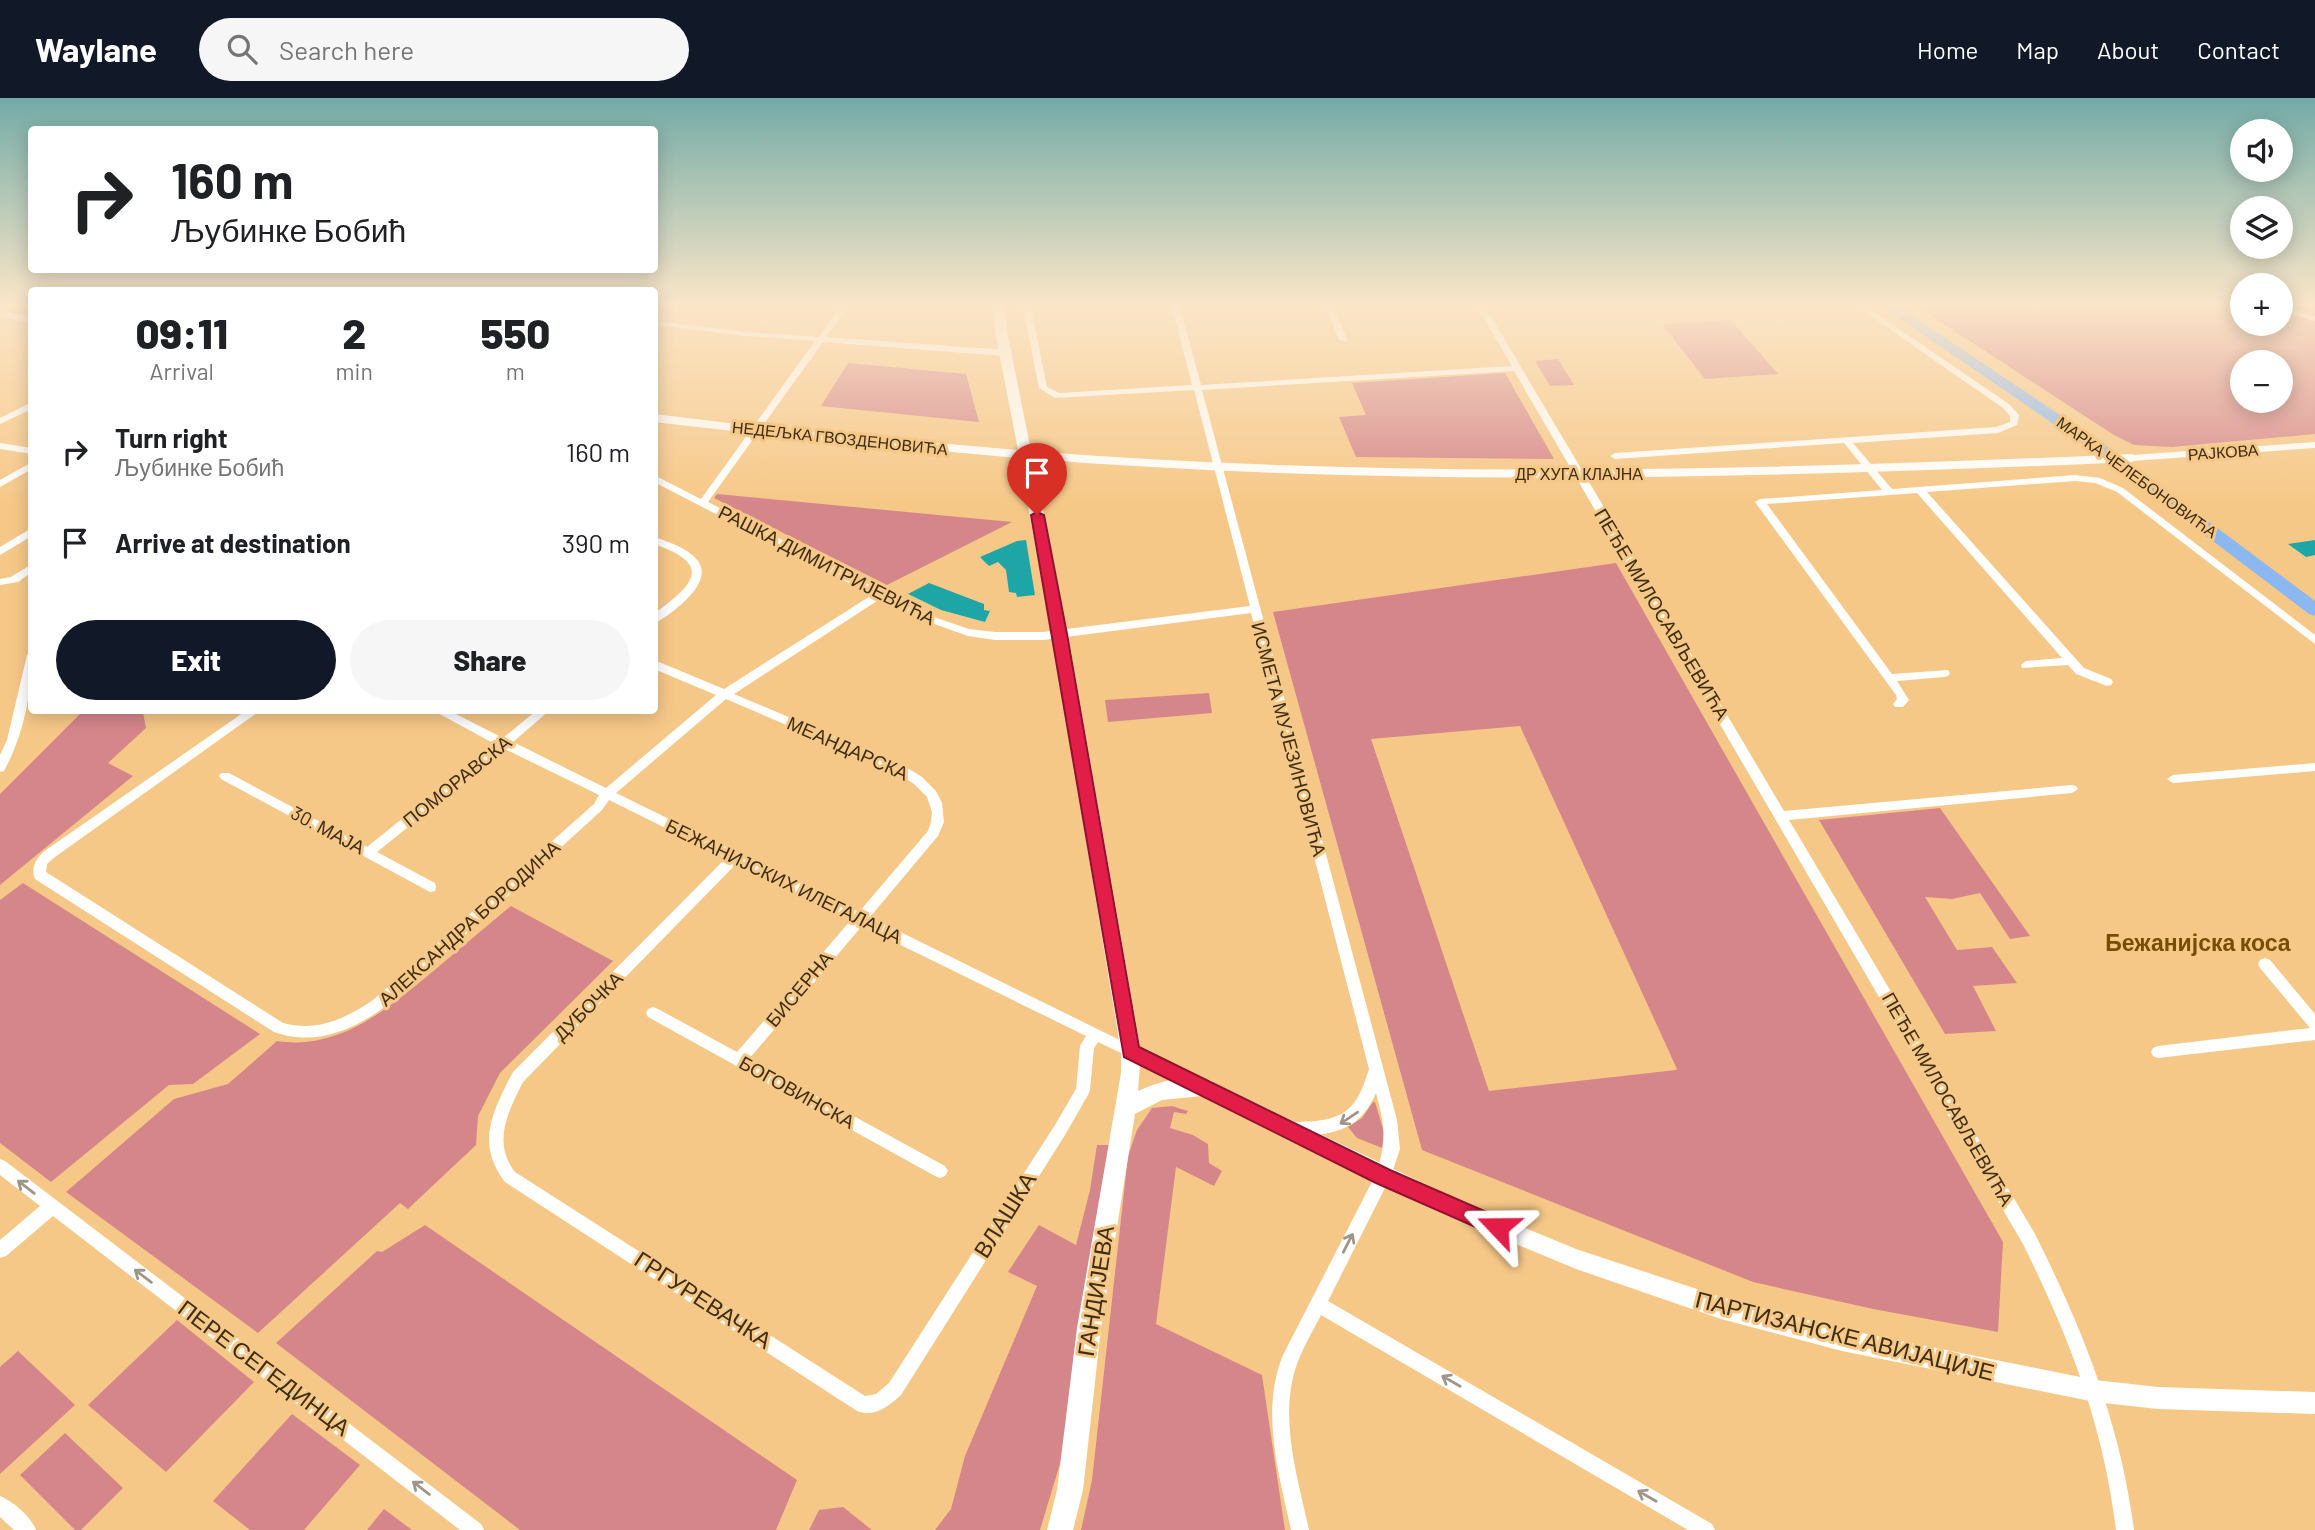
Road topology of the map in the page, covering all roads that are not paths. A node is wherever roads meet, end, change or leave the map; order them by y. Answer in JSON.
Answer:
{"nodes":[{"id":1,"x":799,"y":370,"type":"edge"},
{"id":2,"x":1008,"y":370,"type":"edge"},
{"id":3,"x":1039,"y":370,"type":"edge"},
{"id":4,"x":1193,"y":370,"type":"edge"},
{"id":5,"x":1488,"y":370,"type":"edge"},
{"id":6,"x":1518,"y":370,"type":"edge"},
{"id":7,"x":1953,"y":370,"type":"edge"},
{"id":8,"x":1987,"y":370,"type":"edge"},
{"id":9,"x":1996,"y":370,"type":"edge"},
{"id":10,"x":1198,"y":388,"type":"junction"},
{"id":11,"x":28,"y":407,"type":"edge"},
{"id":12,"x":658,"y":418,"type":"edge"},
{"id":13,"x":0,"y":421,"type":"edge"},
{"id":14,"x":756,"y":430,"type":"junction"},
{"id":15,"x":1846,"y":440,"type":"junction"},
{"id":16,"x":2315,"y":445,"type":"edge"},
{"id":17,"x":0,"y":446,"type":"edge"},
{"id":18,"x":28,"y":450,"type":"edge"},
{"id":19,"x":1026,"y":455,"type":"junction"},
{"id":20,"x":1615,"y":456,"type":"dead end"},
{"id":21,"x":2123,"y":458,"type":"junction"},
{"id":22,"x":1218,"y":466,"type":"junction"},
{"id":23,"x":28,"y":467,"type":"edge"},
{"id":24,"x":1871,"y":470,"type":"junction"},
{"id":25,"x":1579,"y":475,"type":"junction"},
{"id":26,"x":658,"y":480,"type":"edge"},
{"id":27,"x":0,"y":484,"type":"edge"},
{"id":28,"x":1920,"y":490,"type":"junction"},
{"id":29,"x":1889,"y":492,"type":"junction"},
{"id":30,"x":703,"y":503,"type":"junction"},
{"id":31,"x":28,"y":534,"type":"edge"},
{"id":32,"x":658,"y":542,"type":"edge"},
{"id":33,"x":0,"y":552,"type":"edge"},
{"id":34,"x":28,"y":570,"type":"edge"},
{"id":35,"x":0,"y":582,"type":"edge"},
{"id":36,"x":880,"y":595,"type":"junction"},
{"id":37,"x":2315,"y":595,"type":"edge"},
{"id":38,"x":1255,"y":609,"type":"junction"},
{"id":39,"x":2315,"y":610,"type":"edge"},
{"id":40,"x":658,"y":617,"type":"edge"},
{"id":41,"x":1060,"y":634,"type":"junction"},
{"id":42,"x":2315,"y":640,"type":"edge"},
{"id":43,"x":2071,"y":661,"type":"junction"},
{"id":44,"x":2026,"y":665,"type":"dead end"},
{"id":45,"x":658,"y":666,"type":"edge"},
{"id":46,"x":28,"y":673,"type":"edge"},
{"id":47,"x":1944,"y":673,"type":"dead end"},
{"id":48,"x":1890,"y":678,"type":"junction"},
{"id":49,"x":2107,"y":682,"type":"dead end"},
{"id":50,"x":725,"y":694,"type":"junction"},
{"id":51,"x":1899,"y":704,"type":"dead end"},
{"id":52,"x":250,"y":714,"type":"edge"},
{"id":53,"x":445,"y":714,"type":"edge"},
{"id":54,"x":540,"y":714,"type":"edge"},
{"id":55,"x":503,"y":744,"type":"junction"},
{"id":56,"x":2315,"y":767,"type":"edge"},
{"id":57,"x":0,"y":768,"type":"edge"},
{"id":58,"x":225,"y":776,"type":"dead end"},
{"id":59,"x":2173,"y":779,"type":"dead end"},
{"id":60,"x":2071,"y":789,"type":"dead end"},
{"id":61,"x":607,"y":795,"type":"junction"},
{"id":62,"x":1782,"y":816,"type":"junction"},
{"id":63,"x":369,"y":852,"type":"junction"},
{"id":64,"x":735,"y":858,"type":"junction"},
{"id":65,"x":40,"y":864,"type":"joint"},
{"id":66,"x":430,"y":887,"type":"dead end"},
{"id":67,"x":859,"y":918,"type":"junction"},
{"id":68,"x":2265,"y":964,"type":"dead end"},
{"id":69,"x":653,"y":1013,"type":"dead end"},
{"id":70,"x":2315,"y":1024,"type":"edge"},
{"id":71,"x":2315,"y":1034,"type":"edge"},
{"id":72,"x":1095,"y":1035,"type":"junction"},
{"id":73,"x":1131,"y":1052,"type":"junction"},
{"id":74,"x":2158,"y":1052,"type":"dead end"},
{"id":75,"x":740,"y":1059,"type":"junction"},
{"id":76,"x":1377,"y":1067,"type":"junction"},
{"id":77,"x":1205,"y":1088,"type":"junction"},
{"id":78,"x":1125,"y":1108,"type":"junction"},
{"id":79,"x":1290,"y":1129,"type":"junction"},
{"id":80,"x":0,"y":1166,"type":"edge"},
{"id":81,"x":940,"y":1171,"type":"dead end"},
{"id":82,"x":1383,"y":1176,"type":"junction"},
{"id":83,"x":510,"y":1177,"type":"joint"},
{"id":84,"x":51,"y":1207,"type":"junction"},
{"id":85,"x":0,"y":1250,"type":"edge"},
{"id":86,"x":1317,"y":1304,"type":"junction"},
{"id":87,"x":895,"y":1389,"type":"joint"},
{"id":88,"x":2095,"y":1391,"type":"junction"},
{"id":89,"x":2315,"y":1402,"type":"edge"},
{"id":90,"x":0,"y":1505,"type":"edge"},
{"id":91,"x":27,"y":1530,"type":"edge"},
{"id":92,"x":475,"y":1530,"type":"edge"},
{"id":93,"x":1060,"y":1530,"type":"edge"},
{"id":94,"x":1300,"y":1530,"type":"edge"},
{"id":95,"x":1706,"y":1530,"type":"edge"},
{"id":96,"x":2125,"y":1530,"type":"edge"}],
"edges":[{"from":1,"to":14,"type":"street"},
{"from":2,"to":19,"type":"main road","name":"ГАНДИЈЕВА"},
{"from":3,"to":10,"type":"street"},
{"from":4,"to":10,"type":"street","name":"ИСМЕТА МУЈЕЗИНОВИЋА"},
{"from":5,"to":10,"type":"street"},
{"from":6,"to":25,"type":"street","name":"ПЕЂЕ МИЛОСАВЉЕВИЋА"},
{"from":7,"to":15,"type":"street"},
{"from":8,"to":21,"type":"main road","name":"МАРКА ЧЕЛЕБОНОВИЋА"},
{"from":9,"to":21,"type":"main road","name":"МАРКА ЧЕЛЕБОНОВИЋА"},
{"from":10,"to":22,"type":"street","name":"ИСМЕТА МУЈЕЗИНОВИЋА"},
{"from":11,"to":13,"type":"street"},
{"from":12,"to":14,"type":"main road","name":"НЕДЕЉКА ГВОЗДЕНОВИЋА"},
{"from":14,"to":19,"type":"main road","name":"НЕДЕЉКА ГВОЗДЕНОВИЋА"},
{"from":14,"to":30,"type":"street"},
{"from":15,"to":20,"type":"street"},
{"from":15,"to":24,"type":"street"},
{"from":16,"to":21,"type":"street","name":"РАЈКОВА"},
{"from":17,"to":18,"type":"street"},
{"from":19,"to":22,"type":"main road","name":"ДР ХУГА КЛАЈНА"},
{"from":19,"to":41,"type":"main road","name":"ГАНДИЈЕВА"},
{"from":21,"to":24,"type":"main road","name":"ДР ХУГА КЛАЈНА"},
{"from":21,"to":37,"type":"main road","name":"МАРКА ЧЕЛЕБОНОВИЋА"},
{"from":21,"to":39,"type":"main road","name":"МАРКА ЧЕЛЕБОНОВИЋА"},
{"from":22,"to":25,"type":"main road","name":"ДР ХУГА КЛАЈНА"},
{"from":22,"to":38,"type":"street","name":"ИСМЕТА МУЈЕЗИНОВИЋА"},
{"from":23,"to":27,"type":"street"},
{"from":24,"to":25,"type":"main road","name":"ДР ХУГА КЛАЈНА"},
{"from":24,"to":29,"type":"street"},
{"from":25,"to":62,"type":"street","name":"ПЕЂЕ МИЛОСАВЉЕВИЋА"},
{"from":26,"to":30,"type":"street","name":"РАШКА ДИМИТРИЈЕВИЋА"},
{"from":28,"to":29,"type":"street"},
{"from":28,"to":42,"type":"street","name":"МАРКА ЧЕЛЕБОНОВИЋА"},
{"from":28,"to":43,"type":"street"},
{"from":29,"to":48,"type":"street"},
{"from":30,"to":36,"type":"street","name":"РАШКА ДИМИТРИЈЕВИЋА"},
{"from":31,"to":33,"type":"street"},
{"from":32,"to":40,"type":"street"},
{"from":34,"to":35,"type":"street"},
{"from":36,"to":41,"type":"street","name":"РАШКА ДИМИТРИЈЕВИЋА"},
{"from":36,"to":50,"type":"street"},
{"from":38,"to":41,"type":"street","name":"РАШКА ДИМИТРИЈЕВИЋА"},
{"from":38,"to":76,"type":"street","name":"ИСМЕТА МУЈЕЗИНОВИЋА"},
{"from":41,"to":73,"type":"main road","name":"ГАНДИЈЕВА"},
{"from":43,"to":44,"type":"street"},
{"from":43,"to":49,"type":"street"},
{"from":45,"to":50,"type":"street","name":"МЕАНДАРСКА"},
{"from":46,"to":57,"type":"street"},
{"from":47,"to":48,"type":"street"},
{"from":48,"to":51,"type":"street"},
{"from":50,"to":61,"type":"street"},
{"from":50,"to":67,"type":"street","name":"МЕАНДАРСКА"},
{"from":52,"to":65,"type":"street"},
{"from":53,"to":55,"type":"street","name":"БЕЖАНИЈСКИХ ИЛЕГАЛАЦА"},
{"from":54,"to":55,"type":"street","name":"ПОМОРАВСКА"},
{"from":55,"to":61,"type":"street","name":"БЕЖАНИЈСКИХ ИЛЕГАЛАЦА"},
{"from":55,"to":63,"type":"street","name":"ПОМОРАВСКА"},
{"from":56,"to":59,"type":"street"},
{"from":58,"to":63,"type":"street","name":"30. МАЈА"},
{"from":60,"to":62,"type":"street"},
{"from":61,"to":64,"type":"street","name":"БЕЖАНИЈСКИХ ИЛЕГАЛАЦА"},
{"from":61,"to":65,"type":"street","name":"АЛЕКСАНДРА БОРОДИНА"},
{"from":62,"to":88,"type":"street","name":"ПЕЂЕ МИЛОСАВЉЕВИЋА"},
{"from":63,"to":66,"type":"street","name":"30. МАЈА"},
{"from":64,"to":67,"type":"street","name":"БЕЖАНИЈСКИХ ИЛЕГАЛАЦА"},
{"from":64,"to":83,"type":"street","name":"ДУБОЧКА"},
{"from":67,"to":72,"type":"street","name":"БЕЖАНИЈСКИХ ИЛЕГАЛАЦА"},
{"from":67,"to":75,"type":"street","name":"БИСЕРНА"},
{"from":68,"to":70,"type":"street"},
{"from":69,"to":75,"type":"street","name":"БОГОВИНСКА"},
{"from":71,"to":74,"type":"street"},
{"from":72,"to":73,"type":"street","name":"БЕЖАНИЈСКИХ ИЛЕГАЛАЦА"},
{"from":72,"to":87,"type":"street","name":"ВЛАШКА"},
{"from":73,"to":77,"type":"street","name":"ПАРТИЗАНСКЕ АВИЈАЦИЈЕ"},
{"from":73,"to":78,"type":"main road","name":"ГАНДИЈЕВА"},
{"from":75,"to":81,"type":"street","name":"БОГОВИНСКА"},
{"from":76,"to":79,"type":"street","one_way":true},
{"from":76,"to":82,"type":"street","name":"ИСМЕТА МУЈЕЗИНОВИЋА"},
{"from":77,"to":78,"type":"main road"},
{"from":77,"to":79,"type":"street","name":"ПАРТИЗАНСКЕ АВИЈАЦИЈЕ"},
{"from":78,"to":93,"type":"main road","name":"ГАНДИЈЕВА"},
{"from":79,"to":82,"type":"street","name":"ПАРТИЗАНСКЕ АВИЈАЦИЈЕ"},
{"from":84,"to":80,"type":"street","name":"ПЕРЕ СЕГЕДИНЦА","one_way":true},
{"from":86,"to":82,"type":"street","name":"ИСМЕТА МУЈЕЗИНОВИЋА","one_way":true},
{"from":82,"to":88,"type":"street","name":"ПАРТИЗАНСКЕ АВИЈАЦИЈЕ"},
{"from":83,"to":87,"type":"street","name":"ГРГУРЕВАЧКА"},
{"from":84,"to":85,"type":"street"},
{"from":92,"to":84,"type":"street","name":"ПЕРЕ СЕГЕДИНЦА","one_way":true},
{"from":86,"to":94,"type":"street","name":"ИСМЕТА МУЈЕЗИНОВИЋА"},
{"from":95,"to":86,"type":"street","one_way":true},
{"from":88,"to":89,"type":"street","name":"ПАРТИЗАНСКЕ АВИЈАЦИЈЕ"},
{"from":88,"to":96,"type":"street","name":"ПЕЂЕ МИЛОСАВЉЕВИЋА"},
{"from":90,"to":91,"type":"street"}]}
